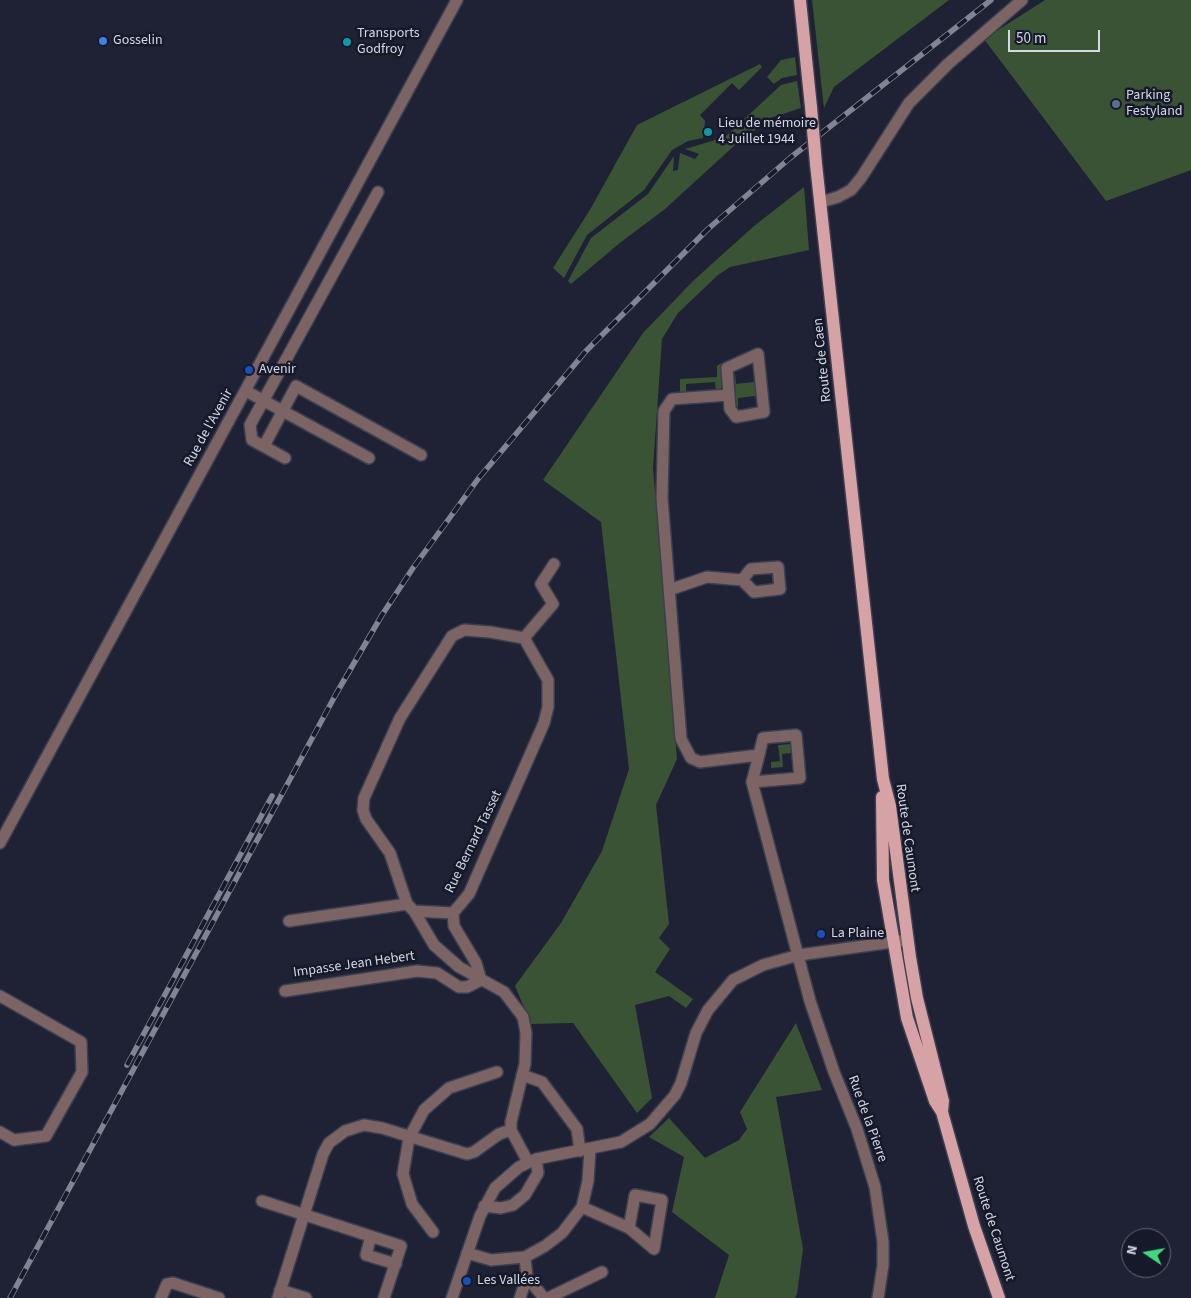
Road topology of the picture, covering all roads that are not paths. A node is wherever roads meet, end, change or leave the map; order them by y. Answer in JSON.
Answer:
{"nodes":[{"id":1,"x":457,"y":0,"type":"edge"},
{"id":2,"x":800,"y":0,"type":"edge"},
{"id":3,"x":1022,"y":0,"type":"edge"},
{"id":4,"x":378,"y":192,"type":"dead end"},
{"id":5,"x":821,"y":202,"type":"junction"},
{"id":6,"x":246,"y":391,"type":"junction"},
{"id":7,"x":729,"y":396,"type":"junction"},
{"id":8,"x":263,"y":401,"type":"junction"},
{"id":9,"x":282,"y":411,"type":"junction"},
{"id":10,"x":264,"y":446,"type":"junction"},
{"id":11,"x":421,"y":455,"type":"dead end"},
{"id":12,"x":285,"y":458,"type":"dead end"},
{"id":13,"x":369,"y":458,"type":"dead end"},
{"id":14,"x":554,"y":564,"type":"dead end"},
{"id":15,"x":742,"y":580,"type":"dead end"},
{"id":16,"x":669,"y":590,"type":"junction"},
{"id":17,"x":524,"y":638,"type":"junction"},
{"id":18,"x":759,"y":755,"type":"junction"},
{"id":19,"x":883,"y":779,"type":"junction"},
{"id":20,"x":752,"y":782,"type":"junction"},
{"id":21,"x":0,"y":843,"type":"edge"},
{"id":22,"x":410,"y":908,"type":"junction"},
{"id":23,"x":453,"y":913,"type":"junction"},
{"id":24,"x":289,"y":921,"type":"dead end"},
{"id":25,"x":907,"y":940,"type":"junction"},
{"id":26,"x":893,"y":942,"type":"junction"},
{"id":27,"x":799,"y":955,"type":"junction"},
{"id":28,"x":481,"y":980,"type":"junction"},
{"id":29,"x":285,"y":991,"type":"dead end"},
{"id":30,"x":0,"y":996,"type":"edge"},
{"id":31,"x":497,"y":1072,"type":"dead end"},
{"id":32,"x":522,"y":1075,"type":"junction"},
{"id":33,"x":942,"y":1112,"type":"junction"},
{"id":34,"x":512,"y":1130,"type":"junction"},
{"id":35,"x":0,"y":1132,"type":"edge"},
{"id":36,"x":409,"y":1138,"type":"junction"},
{"id":37,"x":585,"y":1150,"type":"junction"},
{"id":38,"x":532,"y":1160,"type":"junction"},
{"id":39,"x":262,"y":1201,"type":"dead end"},
{"id":40,"x":484,"y":1206,"type":"junction"},
{"id":41,"x":582,"y":1207,"type":"junction"},
{"id":42,"x":304,"y":1214,"type":"junction"},
{"id":43,"x":629,"y":1228,"type":"junction"},
{"id":44,"x":433,"y":1232,"type":"dead end"},
{"id":45,"x":372,"y":1236,"type":"junction"},
{"id":46,"x":467,"y":1253,"type":"junction"},
{"id":47,"x":525,"y":1257,"type":"junction"},
{"id":48,"x":396,"y":1264,"type":"junction"},
{"id":49,"x":602,"y":1272,"type":"dead end"},
{"id":50,"x":527,"y":1277,"type":"junction"},
{"id":51,"x":279,"y":1294,"type":"edge"},
{"id":52,"x":162,"y":1298,"type":"edge"},
{"id":53,"x":219,"y":1298,"type":"edge"},
{"id":54,"x":306,"y":1298,"type":"edge"},
{"id":55,"x":384,"y":1298,"type":"edge"},
{"id":56,"x":452,"y":1298,"type":"edge"},
{"id":57,"x":520,"y":1298,"type":"edge"},
{"id":58,"x":544,"y":1298,"type":"edge"},
{"id":59,"x":548,"y":1298,"type":"edge"},
{"id":60,"x":878,"y":1298,"type":"edge"},
{"id":61,"x":999,"y":1298,"type":"edge"}],
"edges":[{"from":1,"to":6,"type":"street","name":"Rue de l'Avenir"},
{"from":2,"to":5,"type":"main road","name":"Route de Caen","bridge":true},
{"from":3,"to":5,"type":"street"},
{"from":4,"to":8,"type":"street"},
{"from":5,"to":19,"type":"main road","name":"Route de Caen"},
{"from":6,"to":8,"type":"street"},
{"from":6,"to":21,"type":"street","name":"Rue de l'Avenir"},
{"from":7,"to":7,"type":"street"},
{"from":7,"to":16,"type":"street"},
{"from":8,"to":9,"type":"street"},
{"from":8,"to":10,"type":"street"},
{"from":9,"to":10,"type":"street"},
{"from":9,"to":11,"type":"street"},
{"from":9,"to":13,"type":"street"},
{"from":10,"to":12,"type":"street"},
{"from":14,"to":17,"type":"street"},
{"from":15,"to":16,"type":"street"},
{"from":16,"to":18,"type":"street"},
{"from":17,"to":22,"type":"street"},
{"from":17,"to":23,"type":"street","name":"Rue Bernard Tasset"},
{"from":18,"to":20,"type":"street"},
{"from":18,"to":20,"type":"street"},
{"from":19,"to":25,"type":"main road","name":"Route de Caumont"},
{"from":19,"to":26,"type":"main road","name":"Route de Caumont"},
{"from":20,"to":27,"type":"street","name":"Rue de la Pierre"},
{"from":22,"to":23,"type":"street","name":"Rue Bernard Tasset"},
{"from":22,"to":24,"type":"street","name":"Rue Bernard Tasset"},
{"from":22,"to":28,"type":"street"},
{"from":23,"to":28,"type":"street"},
{"from":25,"to":26,"type":"street"},
{"from":25,"to":33,"type":"main road","name":"Route de Caumont"},
{"from":26,"to":27,"type":"street"},
{"from":26,"to":33,"type":"main road","name":"Route de Caumont"},
{"from":27,"to":37,"type":"street"},
{"from":27,"to":60,"type":"street","name":"Rue de la Pierre"},
{"from":28,"to":29,"type":"street","name":"Impasse Jean Hebert"},
{"from":28,"to":32,"type":"street"},
{"from":30,"to":35,"type":"street"},
{"from":31,"to":36,"type":"street"},
{"from":32,"to":34,"type":"street"},
{"from":32,"to":37,"type":"street"},
{"from":33,"to":61,"type":"main road","name":"Route de Caumont"},
{"from":34,"to":36,"type":"street"},
{"from":34,"to":38,"type":"street"},
{"from":36,"to":42,"type":"street"},
{"from":36,"to":44,"type":"street"},
{"from":37,"to":38,"type":"street"},
{"from":37,"to":41,"type":"street"},
{"from":38,"to":40,"type":"street"},
{"from":38,"to":40,"type":"street"},
{"from":39,"to":42,"type":"street"},
{"from":40,"to":46,"type":"street"},
{"from":41,"to":43,"type":"street"},
{"from":41,"to":47,"type":"street"},
{"from":42,"to":45,"type":"street"},
{"from":42,"to":51,"type":"street"},
{"from":43,"to":43,"type":"street"},
{"from":45,"to":48,"type":"street"},
{"from":45,"to":48,"type":"street"},
{"from":46,"to":47,"type":"street"},
{"from":46,"to":56,"type":"street"},
{"from":47,"to":50,"type":"street"},
{"from":48,"to":55,"type":"street"},
{"from":49,"to":59,"type":"street"},
{"from":50,"to":57,"type":"street"},
{"from":50,"to":58,"type":"street"},
{"from":51,"to":54,"type":"street"},
{"from":52,"to":53,"type":"street"}]}
